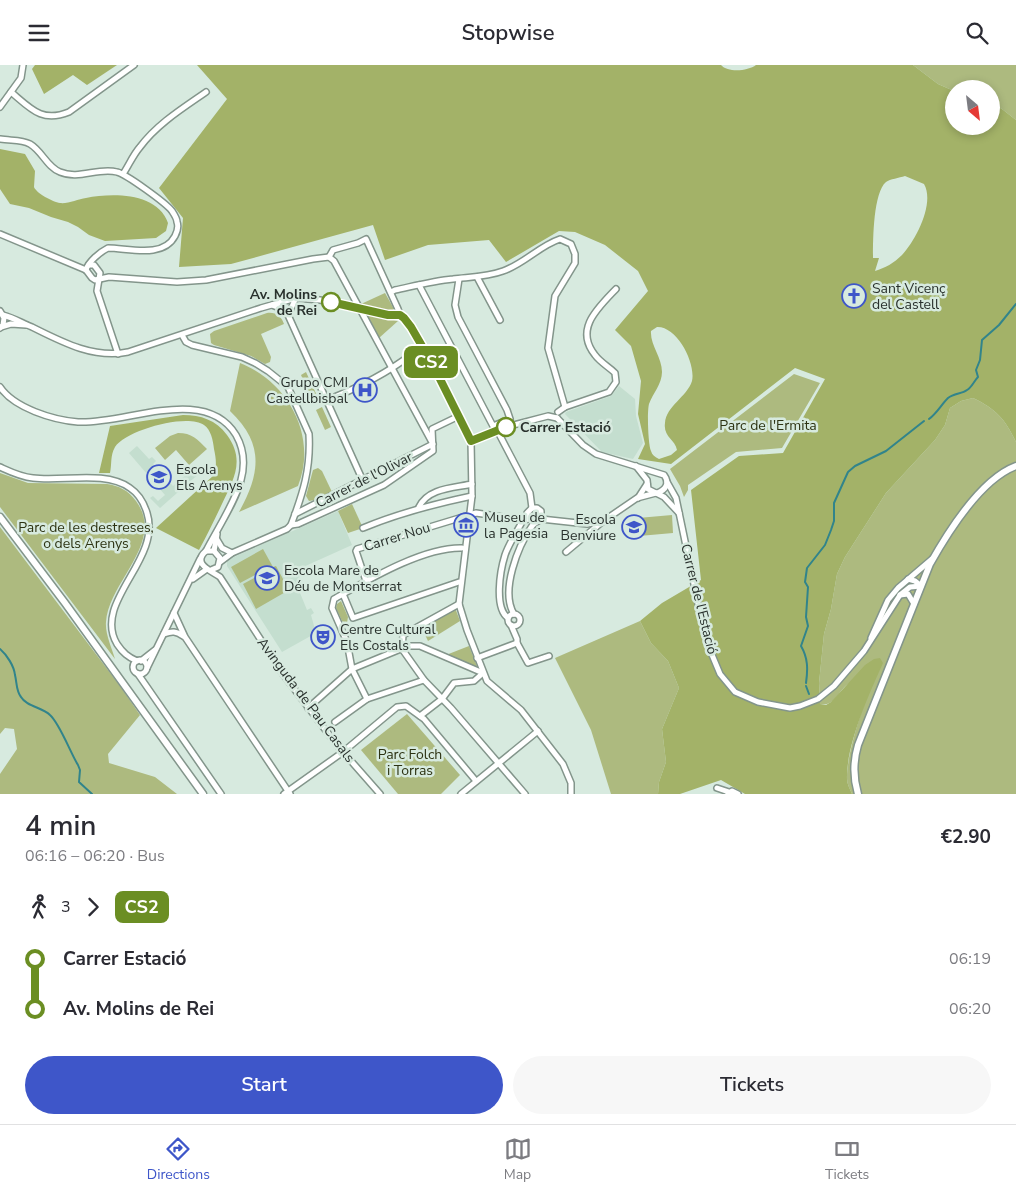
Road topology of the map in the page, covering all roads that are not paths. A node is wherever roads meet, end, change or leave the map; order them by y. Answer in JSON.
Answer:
{"nodes":[{"id":1,"x":23,"y":65,"type":"edge"},
{"id":2,"x":134,"y":65,"type":"edge"},
{"id":3,"x":11,"y":92,"type":"junction"},
{"id":4,"x":206,"y":92,"type":"dead end"},
{"id":5,"x":0,"y":107,"type":"edge"},
{"id":6,"x":0,"y":139,"type":"edge"},
{"id":7,"x":124,"y":174,"type":"junction"},
{"id":8,"x":0,"y":234,"type":"edge"},
{"id":9,"x":99,"y":255,"type":"junction"},
{"id":10,"x":329,"y":257,"type":"junction"},
{"id":11,"x":88,"y":267,"type":"junction"},
{"id":12,"x":96,"y":267,"type":"junction"},
{"id":13,"x":477,"y":277,"type":"junction"},
{"id":14,"x":99,"y":278,"type":"junction"},
{"id":15,"x":459,"y":279,"type":"junction"},
{"id":16,"x":419,"y":285,"type":"junction"},
{"id":17,"x":616,"y":289,"type":"dead end"},
{"id":18,"x":391,"y":292,"type":"junction"},
{"id":19,"x":296,"y":299,"type":"junction"},
{"id":20,"x":271,"y":305,"type":"junction"},
{"id":21,"x":360,"y":309,"type":"junction"},
{"id":22,"x":2,"y":313,"type":"edge"},
{"id":23,"x":288,"y":315,"type":"junction"},
{"id":24,"x":400,"y":315,"type":"junction"},
{"id":25,"x":500,"y":320,"type":"dead end"},
{"id":26,"x":28,"y":326,"type":"junction"},
{"id":27,"x":1,"y":328,"type":"edge"},
{"id":28,"x":182,"y":335,"type":"junction"},
{"id":29,"x":118,"y":354,"type":"junction"},
{"id":30,"x":412,"y":354,"type":"dead end"},
{"id":31,"x":393,"y":369,"type":"junction"},
{"id":32,"x":0,"y":387,"type":"edge"},
{"id":33,"x":328,"y":400,"type":"junction"},
{"id":34,"x":565,"y":407,"type":"junction"},
{"id":35,"x":556,"y":415,"type":"junction"},
{"id":36,"x":459,"y":416,"type":"junction"},
{"id":37,"x":495,"y":428,"type":"junction"},
{"id":38,"x":471,"y":441,"type":"junction"},
{"id":39,"x":433,"y":444,"type":"junction"},
{"id":40,"x":1016,"y":465,"type":"edge"},
{"id":41,"x":636,"y":466,"type":"junction"},
{"id":42,"x":0,"y":467,"type":"edge"},
{"id":43,"x":655,"y":473,"type":"junction"},
{"id":44,"x":363,"y":481,"type":"junction"},
{"id":45,"x":647,"y":482,"type":"junction"},
{"id":46,"x":667,"y":482,"type":"junction"},
{"id":47,"x":472,"y":484,"type":"junction"},
{"id":48,"x":657,"y":493,"type":"junction"},
{"id":49,"x":472,"y":496,"type":"junction"},
{"id":50,"x":637,"y":498,"type":"junction"},
{"id":51,"x":419,"y":507,"type":"junction"},
{"id":52,"x":532,"y":508,"type":"junction"},
{"id":53,"x":470,"y":514,"type":"junction"},
{"id":54,"x":679,"y":514,"type":"junction"},
{"id":55,"x":294,"y":516,"type":"junction"},
{"id":56,"x":0,"y":517,"type":"edge"},
{"id":57,"x":541,"y":519,"type":"junction"},
{"id":58,"x":525,"y":520,"type":"junction"},
{"id":59,"x":602,"y":522,"type":"junction"},
{"id":60,"x":303,"y":523,"type":"junction"},
{"id":61,"x":535,"y":523,"type":"junction"},
{"id":62,"x":220,"y":524,"type":"junction"},
{"id":63,"x":291,"y":525,"type":"junction"},
{"id":64,"x":363,"y":528,"type":"dead end"},
{"id":65,"x":216,"y":537,"type":"junction"},
{"id":66,"x":462,"y":548,"type":"dead end"},
{"id":67,"x":206,"y":551,"type":"junction"},
{"id":68,"x":216,"y":552,"type":"junction"},
{"id":69,"x":566,"y":552,"type":"dead end"},
{"id":70,"x":232,"y":553,"type":"junction"},
{"id":71,"x":934,"y":557,"type":"junction"},
{"id":72,"x":200,"y":559,"type":"junction"},
{"id":73,"x":219,"y":564,"type":"junction"},
{"id":74,"x":209,"y":570,"type":"junction"},
{"id":75,"x":220,"y":577,"type":"junction"},
{"id":76,"x":908,"y":579,"type":"junction"},
{"id":77,"x":191,"y":581,"type":"junction"},
{"id":78,"x":366,"y":581,"type":"junction"},
{"id":79,"x":458,"y":582,"type":"dead end"},
{"id":80,"x":921,"y":586,"type":"junction"},
{"id":81,"x":343,"y":594,"type":"junction"},
{"id":82,"x":900,"y":595,"type":"junction"},
{"id":83,"x":459,"y":604,"type":"junction"},
{"id":84,"x":914,"y":604,"type":"junction"},
{"id":85,"x":174,"y":613,"type":"junction"},
{"id":86,"x":514,"y":614,"type":"junction"},
{"id":87,"x":508,"y":619,"type":"junction"},
{"id":88,"x":512,"y":625,"type":"junction"},
{"id":89,"x":163,"y":635,"type":"junction"},
{"id":90,"x":185,"y":637,"type":"junction"},
{"id":91,"x":870,"y":641,"type":"junction"},
{"id":92,"x":517,"y":643,"type":"junction"},
{"id":93,"x":402,"y":649,"type":"junction"},
{"id":94,"x":155,"y":650,"type":"junction"},
{"id":95,"x":549,"y":656,"type":"dead end"},
{"id":96,"x":477,"y":658,"type":"junction"},
{"id":97,"x":139,"y":661,"type":"junction"},
{"id":98,"x":352,"y":669,"type":"junction"},
{"id":99,"x":146,"y":670,"type":"junction"},
{"id":100,"x":483,"y":673,"type":"junction"},
{"id":101,"x":138,"y":674,"type":"junction"},
{"id":102,"x":424,"y":680,"type":"junction"},
{"id":103,"x":149,"y":690,"type":"junction"},
{"id":104,"x":367,"y":699,"type":"junction"},
{"id":105,"x":442,"y":699,"type":"junction"},
{"id":106,"x":308,"y":708,"type":"junction"},
{"id":107,"x":420,"y":716,"type":"junction"},
{"id":108,"x":335,"y":722,"type":"dead end"},
{"id":109,"x":538,"y":731,"type":"junction"},
{"id":110,"x":343,"y":752,"type":"junction"},
{"id":111,"x":498,"y":763,"type":"junction"},
{"id":112,"x":476,"y":781,"type":"junction"},
{"id":113,"x":716,"y":788,"type":"dead end"},
{"id":114,"x":288,"y":793,"type":"edge"},
{"id":115,"x":728,"y":793,"type":"edge"},
{"id":116,"x":203,"y":794,"type":"edge"},
{"id":117,"x":221,"y":794,"type":"edge"},
{"id":118,"x":380,"y":794,"type":"edge"},
{"id":119,"x":461,"y":794,"type":"edge"},
{"id":120,"x":526,"y":794,"type":"edge"},
{"id":121,"x":571,"y":794,"type":"edge"},
{"id":122,"x":738,"y":794,"type":"edge"},
{"id":123,"x":858,"y":794,"type":"edge"}],
"edges":[{"from":1,"to":3,"type":"street"},
{"from":2,"to":3,"type":"street"},
{"from":3,"to":5,"type":"street"},
{"from":4,"to":7,"type":"street"},
{"from":6,"to":7,"type":"street"},
{"from":7,"to":9,"type":"street"},
{"from":8,"to":11,"type":"street"},
{"from":9,"to":11,"type":"street"},
{"from":9,"to":12,"type":"street"},
{"from":10,"to":14,"type":"street"},
{"from":10,"to":18,"type":"street"},
{"from":10,"to":21,"type":"street"},
{"from":11,"to":12,"type":"street"},
{"from":11,"to":14,"type":"street"},
{"from":12,"to":14,"type":"street"},
{"from":13,"to":15,"type":"street"},
{"from":13,"to":25,"type":"street"},
{"from":13,"to":34,"type":"street"},
{"from":14,"to":29,"type":"street"},
{"from":15,"to":16,"type":"street"},
{"from":15,"to":37,"type":"street"},
{"from":16,"to":18,"type":"street"},
{"from":16,"to":37,"type":"street"},
{"from":17,"to":34,"type":"street"},
{"from":18,"to":24,"type":"street"},
{"from":19,"to":20,"type":"street"},
{"from":19,"to":21,"type":"street"},
{"from":19,"to":23,"type":"street"},
{"from":20,"to":23,"type":"street"},
{"from":20,"to":28,"type":"street"},
{"from":21,"to":24,"type":"street"},
{"from":21,"to":31,"type":"street"},
{"from":22,"to":26,"type":"street"},
{"from":22,"to":27,"type":"street"},
{"from":23,"to":33,"type":"street"},
{"from":24,"to":36,"type":"street"},
{"from":26,"to":27,"type":"street"},
{"from":26,"to":29,"type":"street"},
{"from":28,"to":29,"type":"street"},
{"from":28,"to":55,"type":"street"},
{"from":30,"to":31,"type":"street"},
{"from":31,"to":33,"type":"street"},
{"from":31,"to":39,"type":"street"},
{"from":32,"to":62,"type":"street"},
{"from":33,"to":44,"type":"street"},
{"from":34,"to":35,"type":"street"},
{"from":35,"to":37,"type":"street"},
{"from":35,"to":41,"type":"street","name":"Carrer de l'Estació"},
{"from":36,"to":38,"type":"street"},
{"from":36,"to":39,"type":"street","name":"Carrer de l'Olivar"},
{"from":37,"to":38,"type":"street"},
{"from":37,"to":52,"type":"street"},
{"from":38,"to":47,"type":"street"},
{"from":39,"to":44,"type":"street","name":"Carrer de l'Olivar"},
{"from":39,"to":60,"type":"street","name":"Carrer de l'Olivar"},
{"from":40,"to":71,"type":"street"},
{"from":41,"to":43,"type":"street","name":"Carrer de l'Estació"},
{"from":41,"to":45,"type":"street"},
{"from":42,"to":97,"type":"street"},
{"from":43,"to":45,"type":"street"},
{"from":43,"to":46,"type":"street","name":"Carrer de l'Estació"},
{"from":44,"to":55,"type":"street","name":"Carrer de l'Olivar"},
{"from":45,"to":48,"type":"street"},
{"from":45,"to":50,"type":"street"},
{"from":46,"to":48,"type":"street"},
{"from":46,"to":54,"type":"street","name":"Carrer de l'Estació"},
{"from":47,"to":49,"type":"street"},
{"from":47,"to":51,"type":"street"},
{"from":48,"to":50,"type":"street"},
{"from":48,"to":54,"type":"street"},
{"from":49,"to":51,"type":"street"},
{"from":49,"to":53,"type":"street"},
{"from":50,"to":59,"type":"street"},
{"from":51,"to":64,"type":"street"},
{"from":52,"to":57,"type":"street"},
{"from":52,"to":58,"type":"street"},
{"from":53,"to":58,"type":"street"},
{"from":53,"to":78,"type":"street","name":"Carrer Nou"},
{"from":53,"to":83,"type":"street"},
{"from":54,"to":91,"type":"street","name":"Carrer de l'Estació"},
{"from":55,"to":60,"type":"street"},
{"from":55,"to":63,"type":"street"},
{"from":56,"to":116,"type":"street"},
{"from":57,"to":59,"type":"street"},
{"from":57,"to":61,"type":"street"},
{"from":58,"to":61,"type":"street"},
{"from":58,"to":87,"type":"street"},
{"from":59,"to":69,"type":"street"},
{"from":60,"to":63,"type":"street","name":"Carrer de l'Olivar"},
{"from":61,"to":86,"type":"street"},
{"from":62,"to":65,"type":"street"},
{"from":62,"to":67,"type":"street"},
{"from":63,"to":70,"type":"street","name":"Carrer de l'Olivar"},
{"from":65,"to":68,"type":"street"},
{"from":65,"to":70,"type":"street"},
{"from":66,"to":78,"type":"street"},
{"from":67,"to":68,"type":"street"},
{"from":67,"to":72,"type":"street"},
{"from":68,"to":70,"type":"street","name":"Carrer de l'Olivar"},
{"from":68,"to":73,"type":"street"},
{"from":70,"to":73,"type":"street","name":"Carrer de l'Olivar"},
{"from":71,"to":76,"type":"street","name":"Carrer de l'Estació"},
{"from":71,"to":80,"type":"street"},
{"from":72,"to":74,"type":"street"},
{"from":72,"to":77,"type":"street"},
{"from":73,"to":74,"type":"street"},
{"from":73,"to":75,"type":"street","name":"Avinguda de Pau Casals"},
{"from":74,"to":75,"type":"street","name":"Avinguda de Pau Casals"},
{"from":74,"to":77,"type":"street"},
{"from":75,"to":106,"type":"street","name":"Avinguda de Pau Casals"},
{"from":76,"to":80,"type":"street"},
{"from":76,"to":91,"type":"street","name":"Carrer de l'Estació"},
{"from":77,"to":85,"type":"street"},
{"from":78,"to":81,"type":"street"},
{"from":79,"to":81,"type":"street"},
{"from":80,"to":82,"type":"street"},
{"from":80,"to":84,"type":"street"},
{"from":81,"to":98,"type":"street"},
{"from":82,"to":84,"type":"street"},
{"from":82,"to":91,"type":"street","name":"Carrer de l'Estació"},
{"from":83,"to":93,"type":"street"},
{"from":83,"to":96,"type":"street"},
{"from":84,"to":123,"type":"street"},
{"from":85,"to":89,"type":"street"},
{"from":85,"to":90,"type":"street"},
{"from":86,"to":87,"type":"street"},
{"from":86,"to":88,"type":"street"},
{"from":87,"to":88,"type":"street"},
{"from":88,"to":92,"type":"street"},
{"from":89,"to":90,"type":"street"},
{"from":89,"to":94,"type":"street"},
{"from":90,"to":114,"type":"street"},
{"from":92,"to":95,"type":"street"},
{"from":92,"to":96,"type":"street"},
{"from":93,"to":98,"type":"street"},
{"from":93,"to":100,"type":"street"},
{"from":93,"to":102,"type":"street"},
{"from":94,"to":97,"type":"street"},
{"from":94,"to":99,"type":"street"},
{"from":96,"to":100,"type":"street"},
{"from":97,"to":99,"type":"street"},
{"from":97,"to":101,"type":"street"},
{"from":98,"to":104,"type":"street"},
{"from":98,"to":106,"type":"street"},
{"from":99,"to":101,"type":"street"},
{"from":99,"to":103,"type":"street"},
{"from":100,"to":105,"type":"street"},
{"from":100,"to":109,"type":"street"},
{"from":101,"to":103,"type":"street"},
{"from":102,"to":104,"type":"street"},
{"from":102,"to":105,"type":"street"},
{"from":103,"to":117,"type":"street"},
{"from":104,"to":108,"type":"street"},
{"from":105,"to":107,"type":"street"},
{"from":105,"to":111,"type":"street"},
{"from":106,"to":110,"type":"street","name":"Avinguda de Pau Casals"},
{"from":107,"to":110,"type":"street"},
{"from":107,"to":112,"type":"street"},
{"from":109,"to":111,"type":"street"},
{"from":109,"to":121,"type":"street"},
{"from":110,"to":114,"type":"street"},
{"from":110,"to":118,"type":"street","name":"Avinguda de Pau Casals"},
{"from":111,"to":112,"type":"street"},
{"from":111,"to":120,"type":"street"},
{"from":112,"to":119,"type":"street"},
{"from":113,"to":115,"type":"street"},
{"from":115,"to":122,"type":"street"}]}
